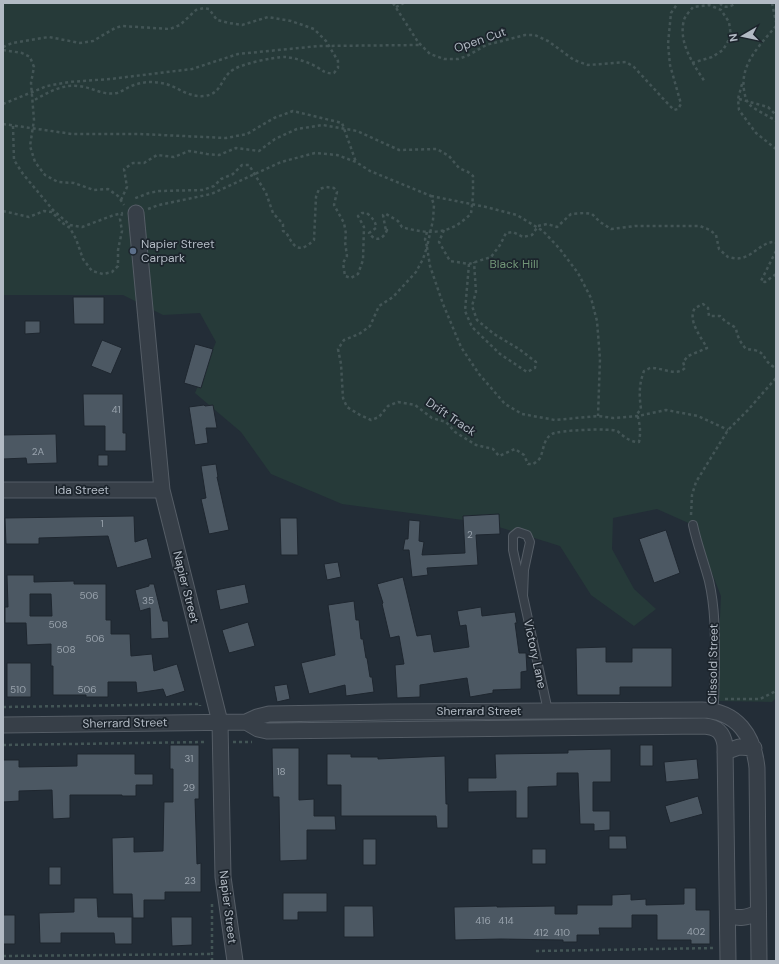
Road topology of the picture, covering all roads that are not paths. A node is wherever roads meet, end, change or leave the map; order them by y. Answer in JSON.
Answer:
{"nodes":[{"id":1,"x":129,"y":209,"type":"road end"},
{"id":2,"x":3,"y":490,"type":"edge"},
{"id":3,"x":162,"y":490,"type":"junction"},
{"id":4,"x":693,"y":525,"type":"road end"},
{"id":5,"x":523,"y":596,"type":"junction"},
{"id":6,"x":713,"y":705,"type":"junction"},
{"id":7,"x":689,"y":710,"type":"junction"},
{"id":8,"x":548,"y":711,"type":"junction"},
{"id":9,"x":220,"y":722,"type":"junction"},
{"id":10,"x":246,"y":722,"type":"junction"},
{"id":11,"x":3,"y":725,"type":"edge"},
{"id":12,"x":689,"y":726,"type":"junction"},
{"id":13,"x":712,"y":727,"type":"junction"},
{"id":14,"x":754,"y":748,"type":"junction"},
{"id":15,"x":725,"y":752,"type":"junction"},
{"id":16,"x":758,"y":913,"type":"junction"},
{"id":17,"x":728,"y":915,"type":"junction"},
{"id":18,"x":235,"y":961,"type":"edge"},
{"id":19,"x":728,"y":961,"type":"edge"},
{"id":20,"x":759,"y":961,"type":"edge"}],
"edges":[{"from":1,"to":3,"type":"street","name":"Napier Street"},
{"from":2,"to":3,"type":"street","name":"Ida Street"},
{"from":3,"to":9,"type":"street","name":"Napier Street"},
{"from":4,"to":6,"type":"lane","name":"Clissold Street"},
{"from":5,"to":5,"type":"lane","name":"Victory Lane"},
{"from":5,"to":8,"type":"lane","name":"Victory Lane"},
{"from":6,"to":7,"type":"street","name":"Sherrard Street"},
{"from":6,"to":13,"type":"street"},
{"from":6,"to":14,"type":"street","name":"Clissold Street"},
{"from":7,"to":8,"type":"street","name":"Sherrard Street"},
{"from":7,"to":12,"type":"street"},
{"from":8,"to":10,"type":"street","name":"Sherrard Street"},
{"from":9,"to":10,"type":"street","name":"Sherrard Street"},
{"from":9,"to":11,"type":"street","name":"Sherrard Street"},
{"from":9,"to":18,"type":"street","name":"Napier Street"},
{"from":10,"to":12,"type":"street","name":"Sherrard Street"},
{"from":12,"to":13,"type":"street","name":"Sherrard Street"},
{"from":13,"to":15,"type":"street"},
{"from":14,"to":15,"type":"street"},
{"from":14,"to":16,"type":"street","name":"Clissold Street"},
{"from":15,"to":17,"type":"street"},
{"from":16,"to":17,"type":"street"},
{"from":16,"to":20,"type":"street","name":"Clissold Street"},
{"from":17,"to":19,"type":"street"}]}
